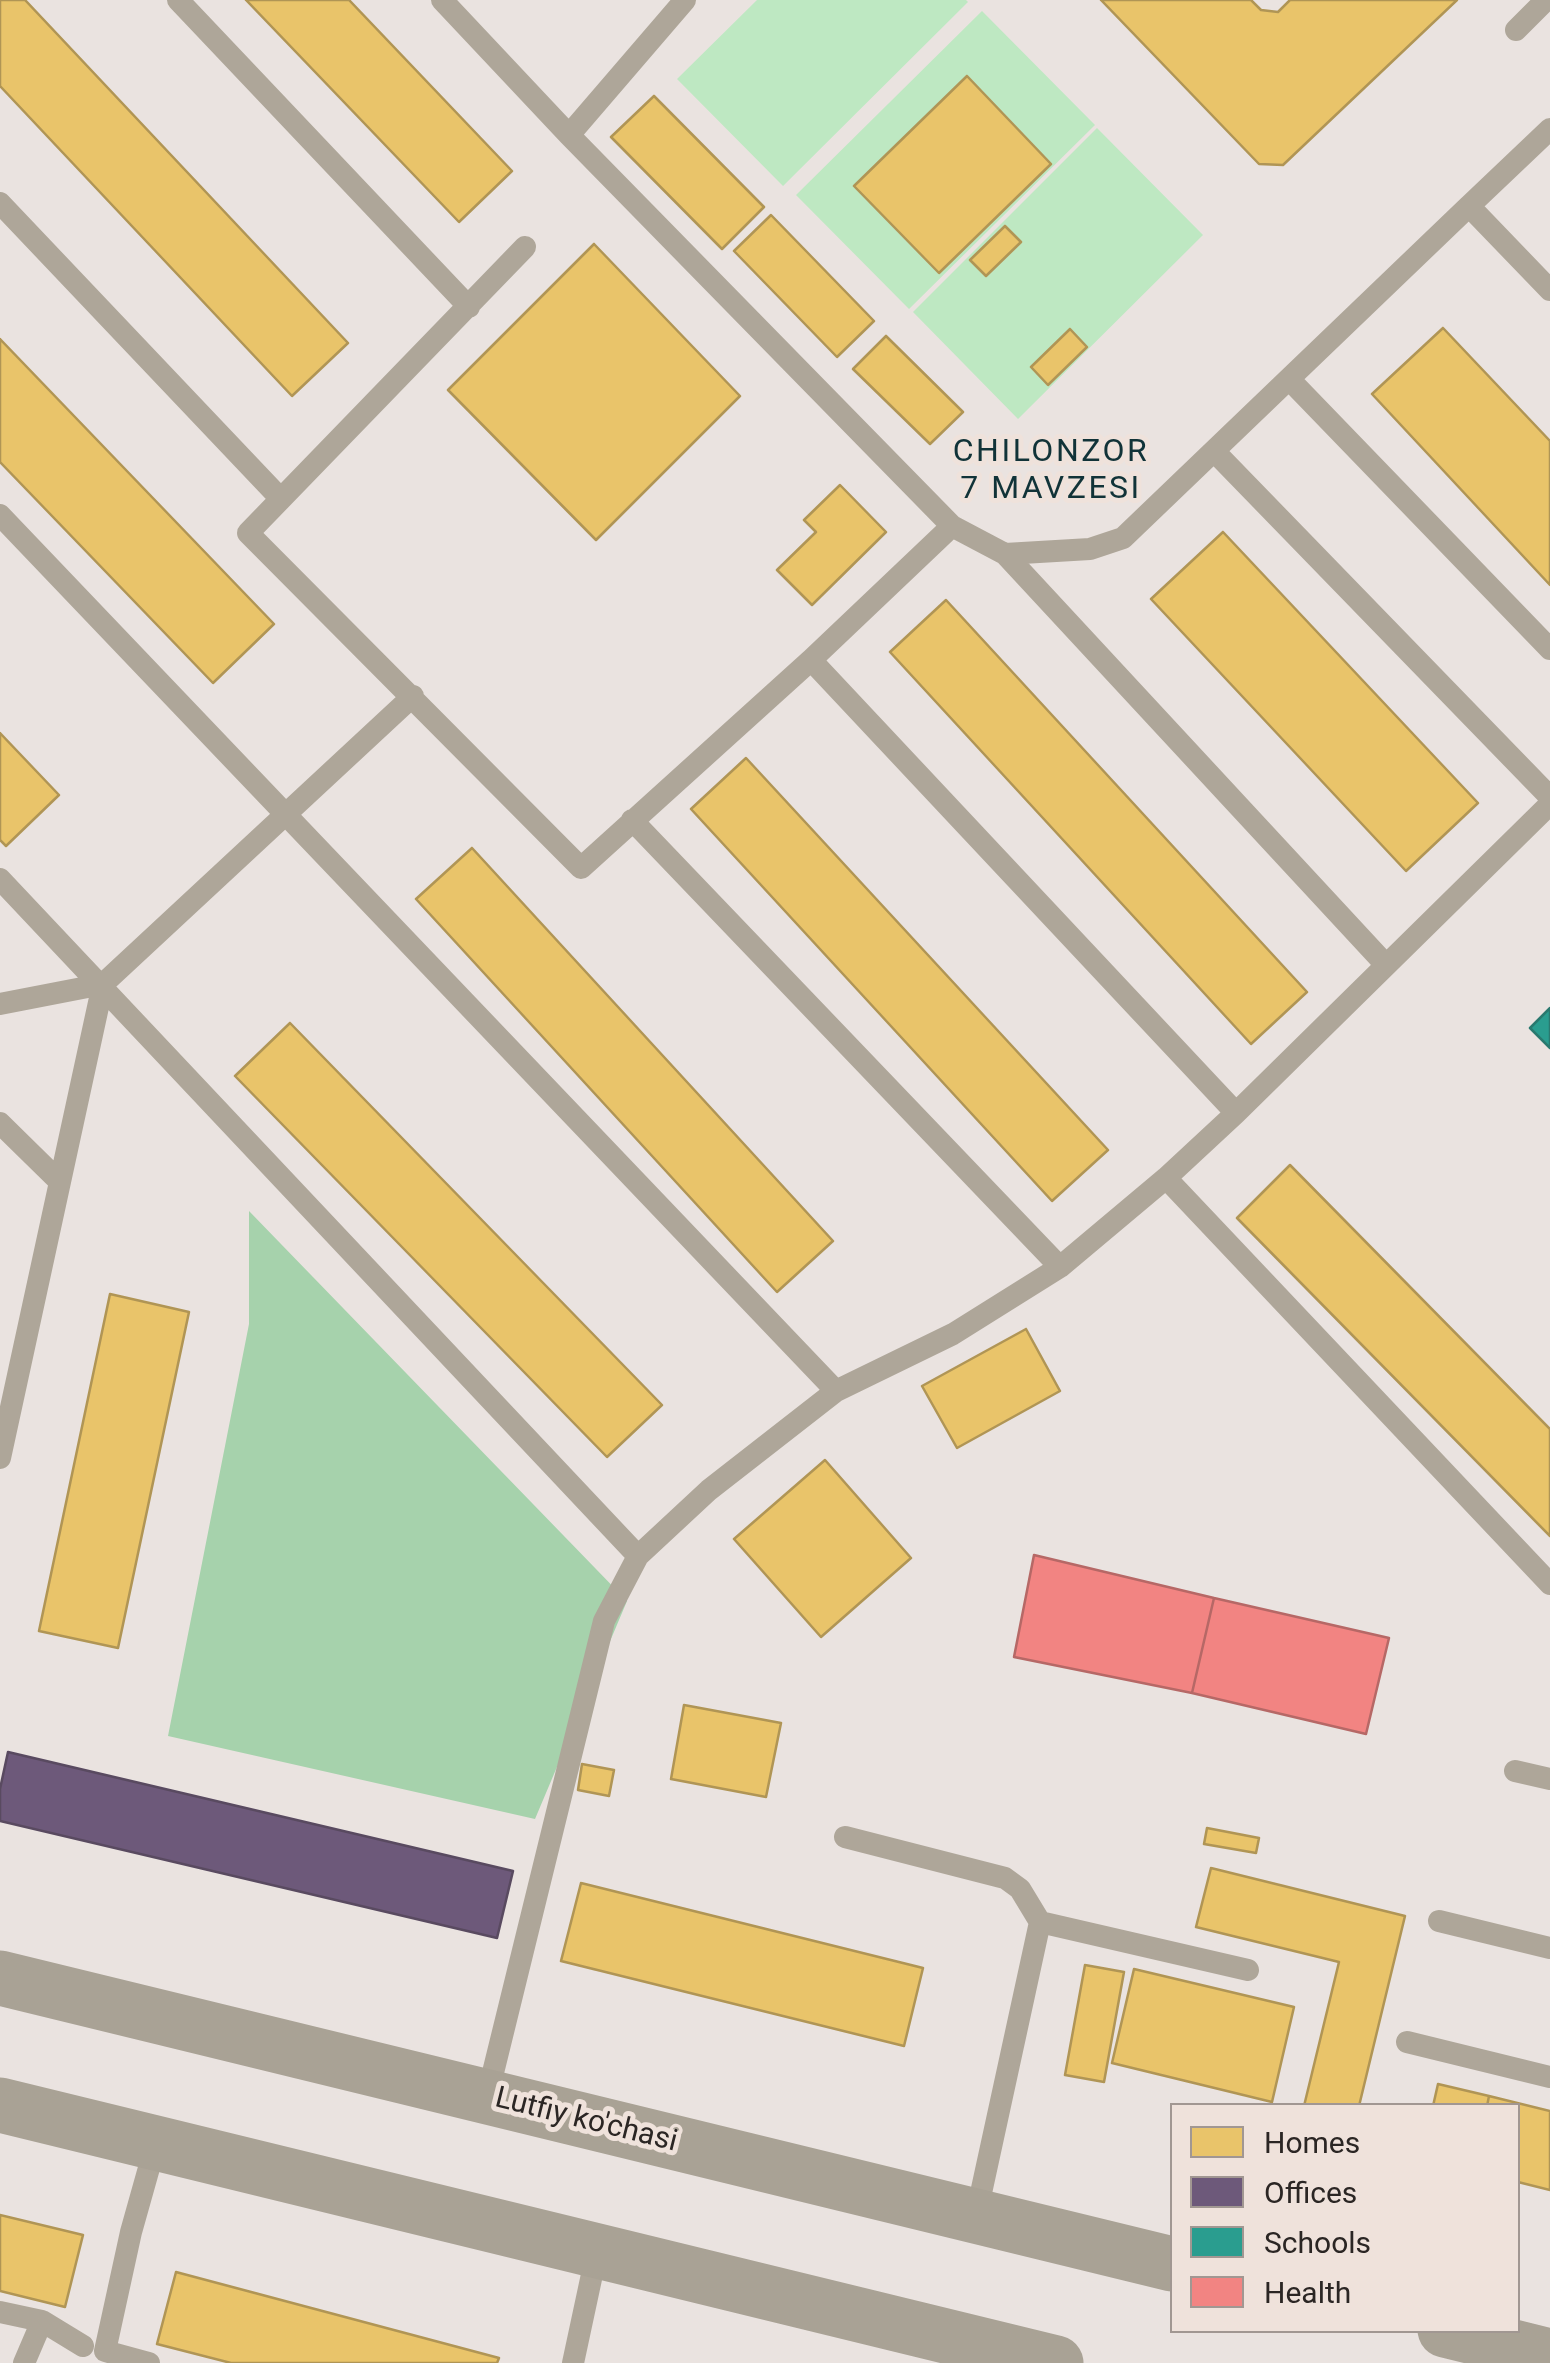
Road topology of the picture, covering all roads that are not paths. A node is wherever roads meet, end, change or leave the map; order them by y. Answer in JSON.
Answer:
{"nodes":[{"id":1,"x":178,"y":0,"type":"edge"},
{"id":2,"x":442,"y":0,"type":"edge"},
{"id":3,"x":685,"y":0,"type":"edge"},
{"id":4,"x":1546,"y":0,"type":"edge"},
{"id":5,"x":1516,"y":30,"type":"dead end"},
{"id":6,"x":1550,"y":129,"type":"edge"},
{"id":7,"x":569,"y":135,"type":"junction"},
{"id":8,"x":0,"y":203,"type":"edge"},
{"id":9,"x":1469,"y":206,"type":"junction"},
{"id":10,"x":524,"y":247,"type":"dead end"},
{"id":11,"x":1550,"y":290,"type":"edge"},
{"id":12,"x":469,"y":307,"type":"junction"},
{"id":13,"x":1289,"y":379,"type":"junction"},
{"id":14,"x":1214,"y":450,"type":"junction"},
{"id":15,"x":280,"y":498,"type":"junction"},
{"id":16,"x":0,"y":515,"type":"edge"},
{"id":17,"x":952,"y":526,"type":"junction"},
{"id":18,"x":1005,"y":554,"type":"junction"},
{"id":19,"x":1550,"y":649,"type":"edge"},
{"id":20,"x":810,"y":660,"type":"junction"},
{"id":21,"x":413,"y":696,"type":"junction"},
{"id":22,"x":1550,"y":796,"type":"edge"},
{"id":23,"x":1550,"y":804,"type":"edge"},
{"id":24,"x":285,"y":816,"type":"junction"},
{"id":25,"x":632,"y":820,"type":"junction"},
{"id":26,"x":0,"y":879,"type":"edge"},
{"id":27,"x":1386,"y":965,"type":"junction"},
{"id":28,"x":103,"y":984,"type":"junction"},
{"id":29,"x":0,"y":1004,"type":"edge"},
{"id":30,"x":1236,"y":1113,"type":"junction"},
{"id":31,"x":0,"y":1123,"type":"edge"},
{"id":32,"x":1166,"y":1178,"type":"junction"},
{"id":33,"x":60,"y":1182,"type":"junction"},
{"id":34,"x":1060,"y":1267,"type":"junction"},
{"id":35,"x":836,"y":1391,"type":"junction"},
{"id":36,"x":0,"y":1458,"type":"edge"},
{"id":37,"x":638,"y":1556,"type":"junction"},
{"id":38,"x":1550,"y":1584,"type":"edge"},
{"id":39,"x":1514,"y":1771,"type":"dead end"},
{"id":40,"x":1550,"y":1778,"type":"edge"},
{"id":41,"x":845,"y":1838,"type":"dead end"},
{"id":42,"x":1439,"y":1921,"type":"dead end"},
{"id":43,"x":1040,"y":1922,"type":"junction"},
{"id":44,"x":1550,"y":1948,"type":"edge"},
{"id":45,"x":1248,"y":1970,"type":"dead end"},
{"id":46,"x":0,"y":1978,"type":"edge"},
{"id":47,"x":1407,"y":2042,"type":"dead end"},
{"id":48,"x":1550,"y":2077,"type":"edge"},
{"id":49,"x":487,"y":2097,"type":"junction"},
{"id":50,"x":0,"y":2105,"type":"edge"},
{"id":51,"x":156,"y":2143,"type":"junction"},
{"id":52,"x":976,"y":2216,"type":"junction"},
{"id":53,"x":597,"y":2251,"type":"junction"},
{"id":54,"x":1170,"y":2264,"type":"edge"},
{"id":55,"x":0,"y":2312,"type":"edge"},
{"id":56,"x":42,"y":2320,"type":"junction"},
{"id":57,"x":1466,"y":2343,"type":"edge"},
{"id":58,"x":84,"y":2346,"type":"dead end"},
{"id":59,"x":1550,"y":2356,"type":"edge"},
{"id":60,"x":24,"y":2363,"type":"edge"},
{"id":61,"x":149,"y":2363,"type":"edge"},
{"id":62,"x":573,"y":2363,"type":"edge"},
{"id":63,"x":1056,"y":2363,"type":"edge"}],
"edges":[{"from":1,"to":12,"type":"lane"},
{"from":2,"to":7,"type":"lane"},
{"from":3,"to":7,"type":"lane"},
{"from":4,"to":5,"type":"lane"},
{"from":6,"to":9,"type":"lane"},
{"from":7,"to":17,"type":"lane"},
{"from":8,"to":15,"type":"lane"},
{"from":9,"to":11,"type":"lane"},
{"from":9,"to":13,"type":"lane"},
{"from":10,"to":12,"type":"lane"},
{"from":12,"to":15,"type":"lane"},
{"from":13,"to":14,"type":"lane"},
{"from":13,"to":19,"type":"lane"},
{"from":14,"to":18,"type":"lane"},
{"from":14,"to":22,"type":"lane"},
{"from":15,"to":21,"type":"lane"},
{"from":16,"to":24,"type":"lane"},
{"from":17,"to":18,"type":"lane"},
{"from":17,"to":20,"type":"lane"},
{"from":18,"to":27,"type":"lane"},
{"from":20,"to":25,"type":"lane"},
{"from":20,"to":30,"type":"lane"},
{"from":21,"to":24,"type":"lane"},
{"from":21,"to":25,"type":"lane"},
{"from":23,"to":27,"type":"lane"},
{"from":24,"to":28,"type":"lane"},
{"from":24,"to":35,"type":"lane"},
{"from":25,"to":34,"type":"lane"},
{"from":26,"to":28,"type":"lane"},
{"from":27,"to":30,"type":"lane"},
{"from":28,"to":29,"type":"lane"},
{"from":28,"to":33,"type":"lane"},
{"from":28,"to":37,"type":"lane"},
{"from":30,"to":32,"type":"lane"},
{"from":31,"to":33,"type":"lane"},
{"from":32,"to":34,"type":"lane"},
{"from":32,"to":38,"type":"lane"},
{"from":33,"to":36,"type":"lane"},
{"from":34,"to":35,"type":"lane"},
{"from":35,"to":37,"type":"lane"},
{"from":37,"to":49,"type":"lane"},
{"from":39,"to":40,"type":"lane"},
{"from":41,"to":43,"type":"lane"},
{"from":42,"to":44,"type":"lane"},
{"from":43,"to":45,"type":"lane"},
{"from":43,"to":52,"type":"lane"},
{"from":46,"to":49,"type":"main road","name":"Lutfiy ko'chasi"},
{"from":47,"to":48,"type":"lane"},
{"from":49,"to":52,"type":"main road","name":"Lutfiy ko'chasi"},
{"from":50,"to":51,"type":"main road"},
{"from":51,"to":53,"type":"main road"},
{"from":51,"to":61,"type":"lane"},
{"from":52,"to":54,"type":"main road","name":"Lutfiy ko'chasi"},
{"from":53,"to":62,"type":"lane"},
{"from":53,"to":63,"type":"main road"},
{"from":55,"to":56,"type":"lane"},
{"from":56,"to":58,"type":"lane"},
{"from":56,"to":60,"type":"lane"},
{"from":57,"to":59,"type":"main road"}]}
